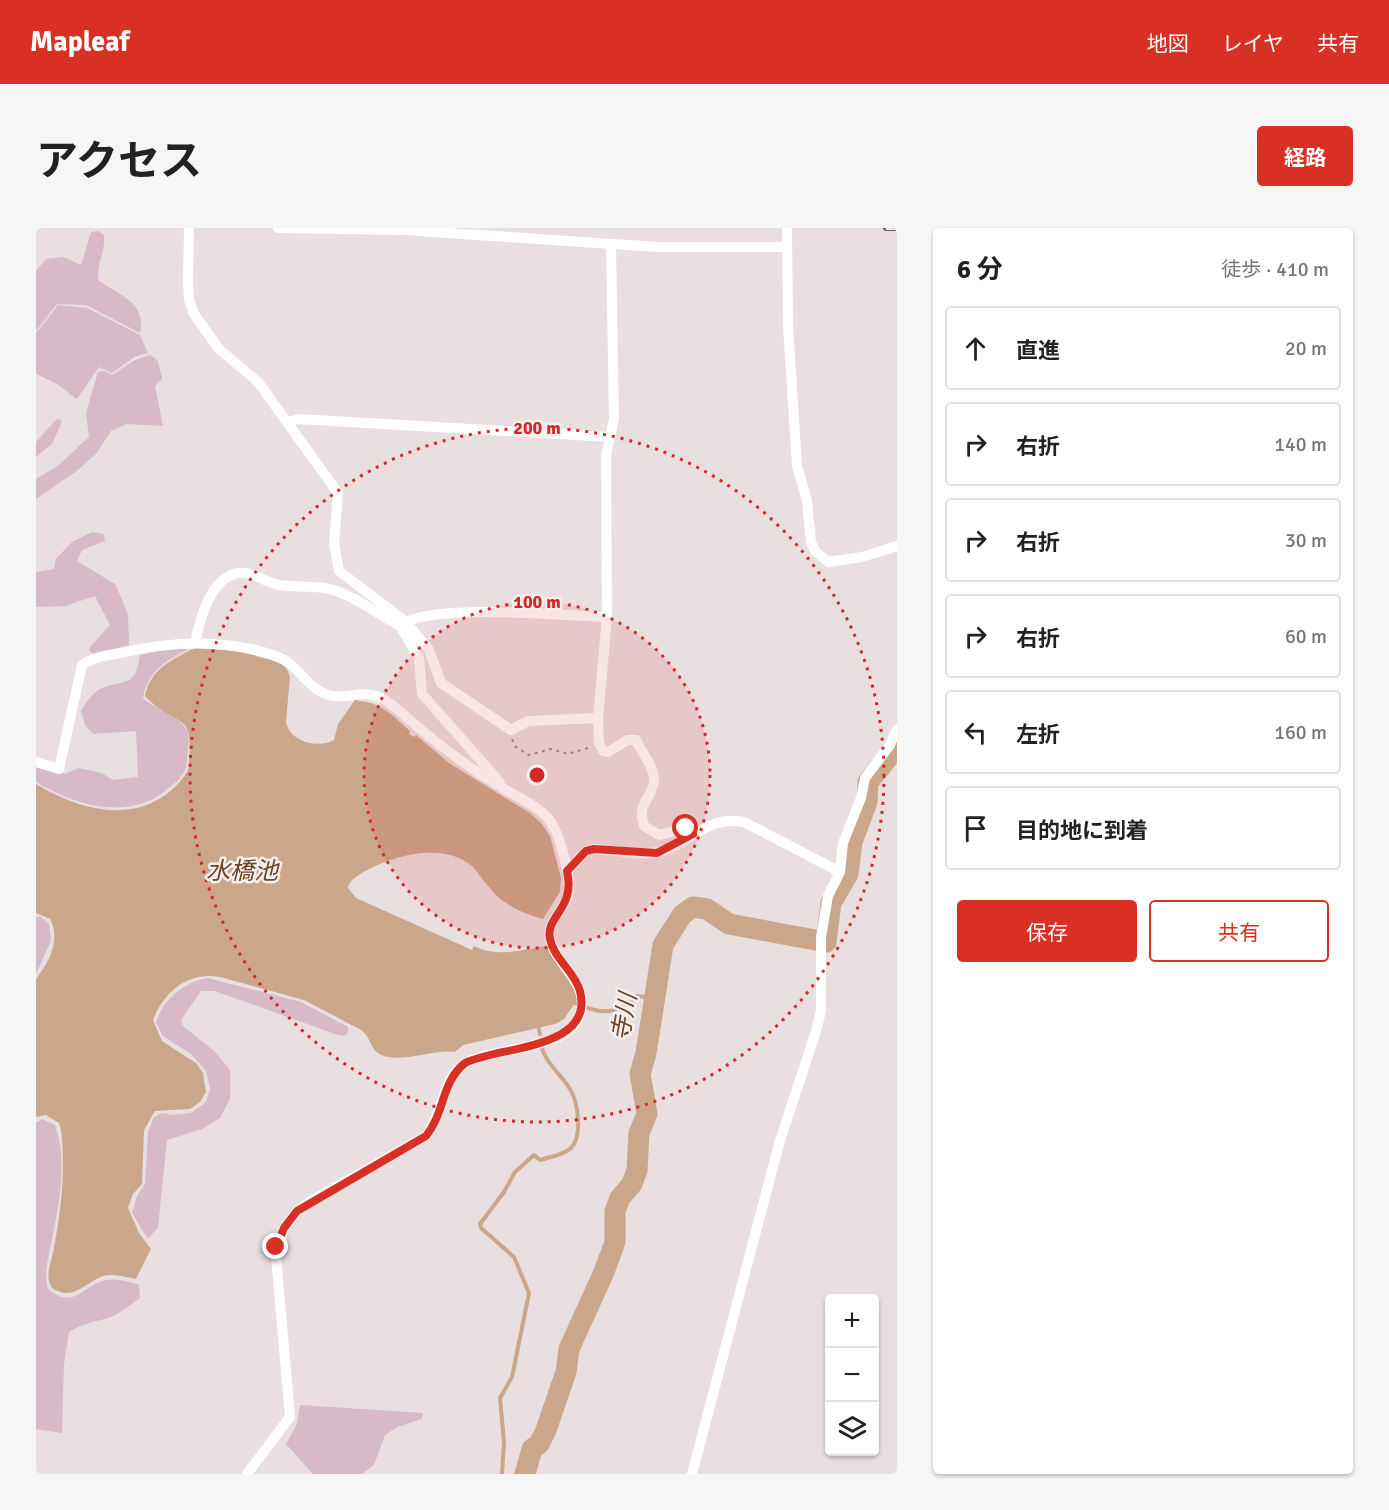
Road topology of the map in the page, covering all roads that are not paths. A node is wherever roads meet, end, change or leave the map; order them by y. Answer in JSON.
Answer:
{"nodes":[{"id":1,"x":189,"y":228,"type":"edge"},
{"id":2,"x":278,"y":228,"type":"edge"},
{"id":3,"x":787,"y":228,"type":"edge"},
{"id":4,"x":611,"y":245,"type":"junction"},
{"id":5,"x":788,"y":247,"type":"junction"},
{"id":6,"x":289,"y":422,"type":"junction"},
{"id":7,"x":610,"y":437,"type":"junction"},
{"id":8,"x":897,"y":546,"type":"edge"},
{"id":9,"x":607,"y":617,"type":"junction"},
{"id":10,"x":402,"y":623,"type":"junction"},
{"id":11,"x":195,"y":643,"type":"junction"},
{"id":12,"x":598,"y":717,"type":"junction"},
{"id":13,"x":897,"y":729,"type":"edge"},
{"id":14,"x":36,"y":762,"type":"edge"},
{"id":15,"x":501,"y":787,"type":"junction"},
{"id":16,"x":693,"y":834,"type":"junction"},
{"id":17,"x":567,"y":871,"type":"junction"},
{"id":18,"x":840,"y":872,"type":"junction"},
{"id":19,"x":247,"y":1474,"type":"edge"},
{"id":20,"x":692,"y":1474,"type":"edge"}],
"edges":[{"from":1,"to":6,"type":"street"},
{"from":2,"to":4,"type":"street"},
{"from":3,"to":5,"type":"street"},
{"from":4,"to":5,"type":"street"},
{"from":4,"to":7,"type":"street"},
{"from":5,"to":8,"type":"street"},
{"from":6,"to":7,"type":"street"},
{"from":6,"to":10,"type":"street"},
{"from":7,"to":9,"type":"street"},
{"from":9,"to":10,"type":"street"},
{"from":9,"to":12,"type":"street"},
{"from":10,"to":11,"type":"street"},
{"from":10,"to":12,"type":"street"},
{"from":10,"to":15,"type":"street"},
{"from":11,"to":14,"type":"street"},
{"from":11,"to":15,"type":"street"},
{"from":12,"to":16,"type":"street"},
{"from":13,"to":18,"type":"street"},
{"from":15,"to":17,"type":"street"},
{"from":16,"to":17,"type":"street"},
{"from":16,"to":18,"type":"street"},
{"from":17,"to":19,"type":"street"},
{"from":18,"to":20,"type":"street"}]}
